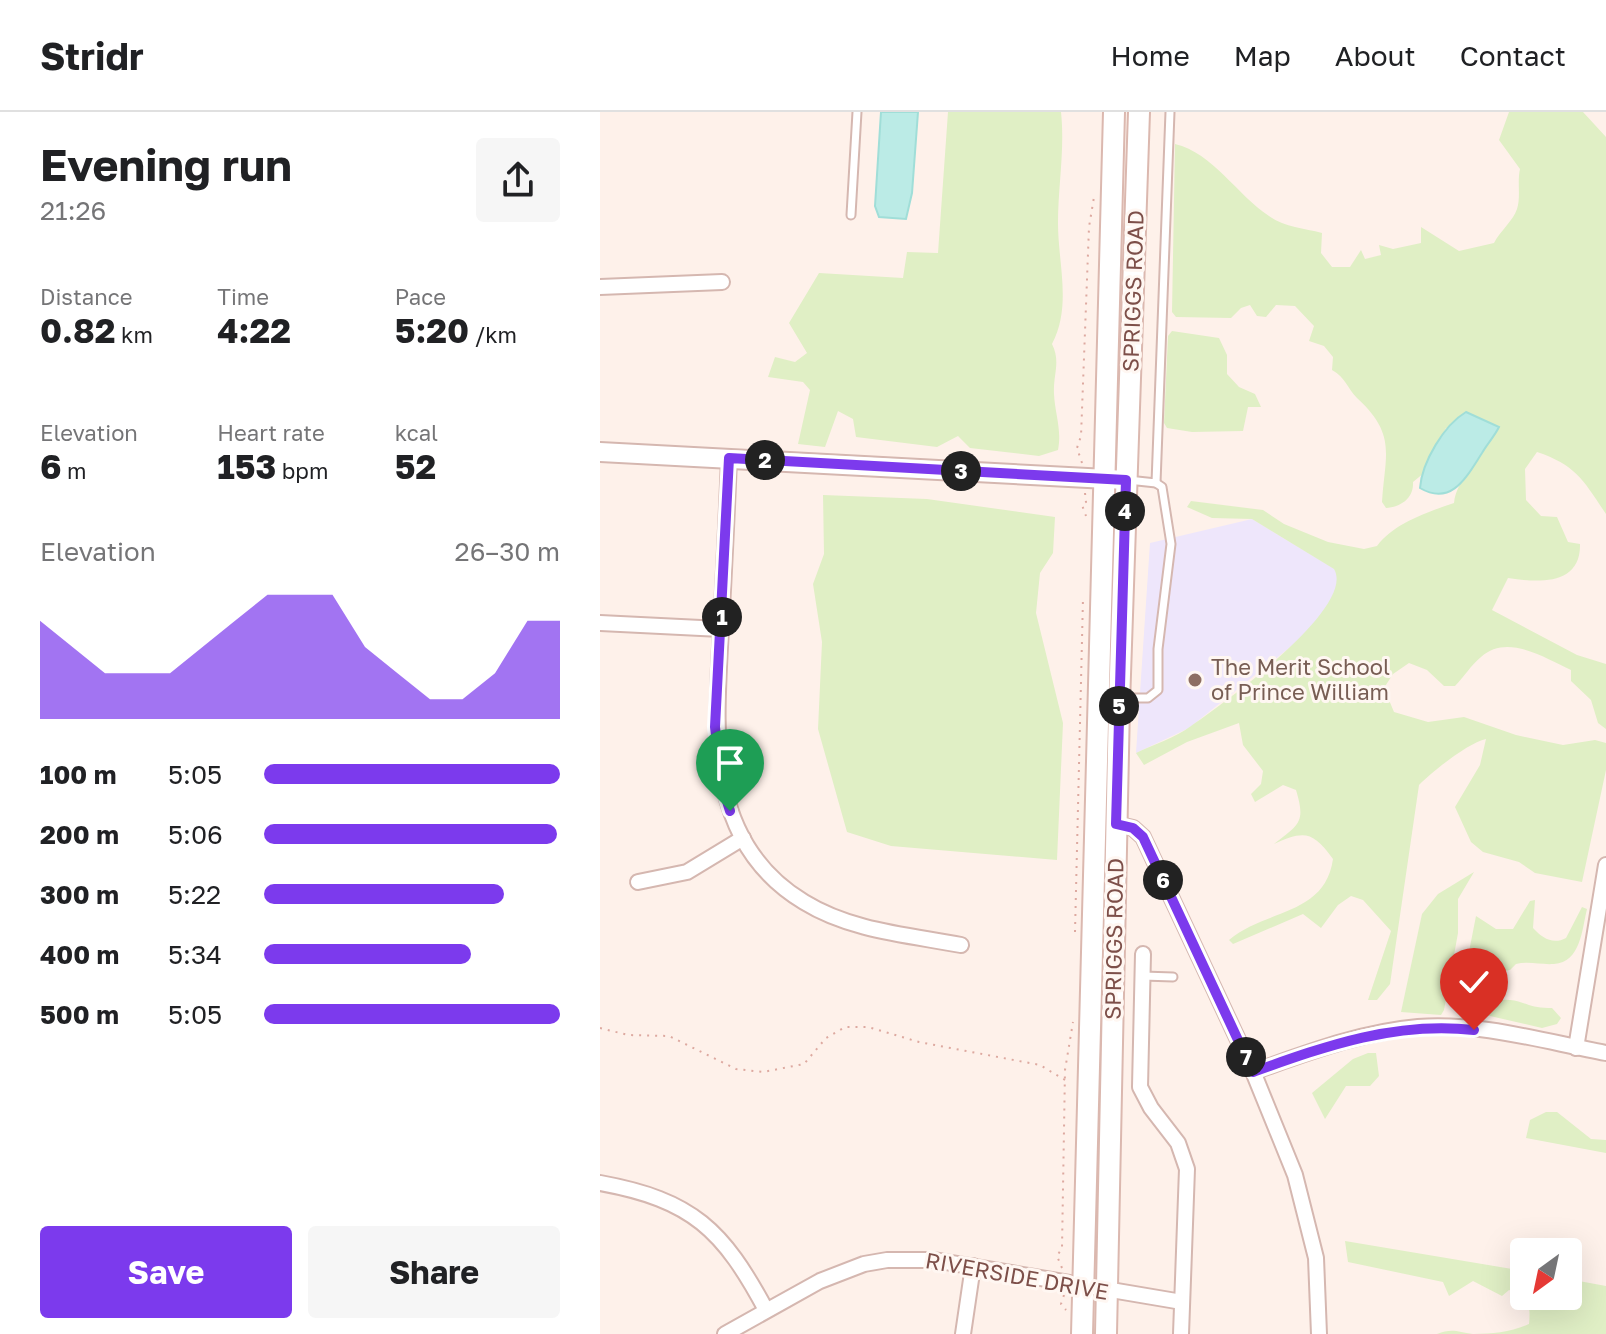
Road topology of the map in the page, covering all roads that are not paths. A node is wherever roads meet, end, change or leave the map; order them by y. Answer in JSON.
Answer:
{"nodes":[{"id":1,"x":857,"y":112,"type":"edge"},
{"id":2,"x":1114,"y":112,"type":"edge"},
{"id":3,"x":1139,"y":112,"type":"edge"},
{"id":4,"x":1170,"y":112,"type":"edge"},
{"id":5,"x":851,"y":215,"type":"dead end"},
{"id":6,"x":722,"y":282,"type":"dead end"},
{"id":7,"x":600,"y":287,"type":"edge"},
{"id":8,"x":600,"y":452,"type":"edge"},
{"id":9,"x":729,"y":458,"type":"junction"},
{"id":10,"x":1102,"y":479,"type":"junction"},
{"id":11,"x":1126,"y":480,"type":"junction"},
{"id":12,"x":1156,"y":483,"type":"junction"},
{"id":13,"x":600,"y":623,"type":"edge"},
{"id":14,"x":721,"y":629,"type":"junction"},
{"id":15,"x":1119,"y":698,"type":"junction"},
{"id":16,"x":1116,"y":824,"type":"junction"},
{"id":17,"x":743,"y":838,"type":"junction"},
{"id":18,"x":1606,"y":865,"type":"edge"},
{"id":19,"x":638,"y":882,"type":"dead end"},
{"id":20,"x":961,"y":945,"type":"dead end"},
{"id":21,"x":1143,"y":954,"type":"dead end"},
{"id":22,"x":1142,"y":976,"type":"junction"},
{"id":23,"x":1173,"y":977,"type":"dead end"},
{"id":24,"x":1576,"y":1048,"type":"junction"},
{"id":25,"x":1606,"y":1053,"type":"edge"},
{"id":26,"x":1253,"y":1072,"type":"junction"},
{"id":27,"x":600,"y":1183,"type":"edge"},
{"id":28,"x":973,"y":1266,"type":"junction"},
{"id":29,"x":1082,"y":1287,"type":"junction"},
{"id":30,"x":1107,"y":1291,"type":"junction"},
{"id":31,"x":1182,"y":1302,"type":"junction"},
{"id":32,"x":766,"y":1310,"type":"junction"},
{"id":33,"x":725,"y":1334,"type":"edge"},
{"id":34,"x":963,"y":1334,"type":"edge"},
{"id":35,"x":1082,"y":1334,"type":"edge"},
{"id":36,"x":1106,"y":1334,"type":"edge"},
{"id":37,"x":1181,"y":1334,"type":"edge"},
{"id":38,"x":1319,"y":1334,"type":"edge"}],
"edges":[{"from":1,"to":5,"type":"lane"},
{"from":2,"to":10,"type":"main road","name":"SPRIGGS ROAD"},
{"from":3,"to":11,"type":"main road","name":"SPRIGGS ROAD"},
{"from":4,"to":12,"type":"lane"},
{"from":6,"to":7,"type":"street"},
{"from":8,"to":9,"type":"street"},
{"from":9,"to":10,"type":"street"},
{"from":9,"to":14,"type":"street"},
{"from":10,"to":11,"type":"street"},
{"from":10,"to":29,"type":"main road","name":"SPRIGGS ROAD"},
{"from":11,"to":12,"type":"lane"},
{"from":11,"to":15,"type":"main road","name":"SPRIGGS ROAD"},
{"from":12,"to":15,"type":"lane"},
{"from":13,"to":14,"type":"street"},
{"from":14,"to":17,"type":"street"},
{"from":15,"to":16,"type":"main road","name":"SPRIGGS ROAD"},
{"from":16,"to":26,"type":"street"},
{"from":16,"to":30,"type":"main road","name":"SPRIGGS ROAD"},
{"from":17,"to":19,"type":"street"},
{"from":17,"to":20,"type":"street"},
{"from":18,"to":24,"type":"street"},
{"from":21,"to":22,"type":"street"},
{"from":22,"to":23,"type":"lane"},
{"from":22,"to":31,"type":"street"},
{"from":24,"to":25,"type":"street"},
{"from":24,"to":26,"type":"street"},
{"from":26,"to":38,"type":"street"},
{"from":27,"to":32,"type":"street"},
{"from":28,"to":29,"type":"street","name":"RIVERSIDE DRIVE"},
{"from":28,"to":32,"type":"street","name":"RIVERSIDE DRIVE"},
{"from":28,"to":34,"type":"street"},
{"from":29,"to":30,"type":"street","name":"RIVERSIDE DRIVE"},
{"from":29,"to":35,"type":"main road","name":"SPRIGGS ROAD"},
{"from":30,"to":31,"type":"street","name":"RIVERSIDE DRIVE"},
{"from":30,"to":36,"type":"main road","name":"SPRIGGS ROAD"},
{"from":31,"to":37,"type":"street"},
{"from":32,"to":33,"type":"street","name":"RIVERSIDE DRIVE"}]}
